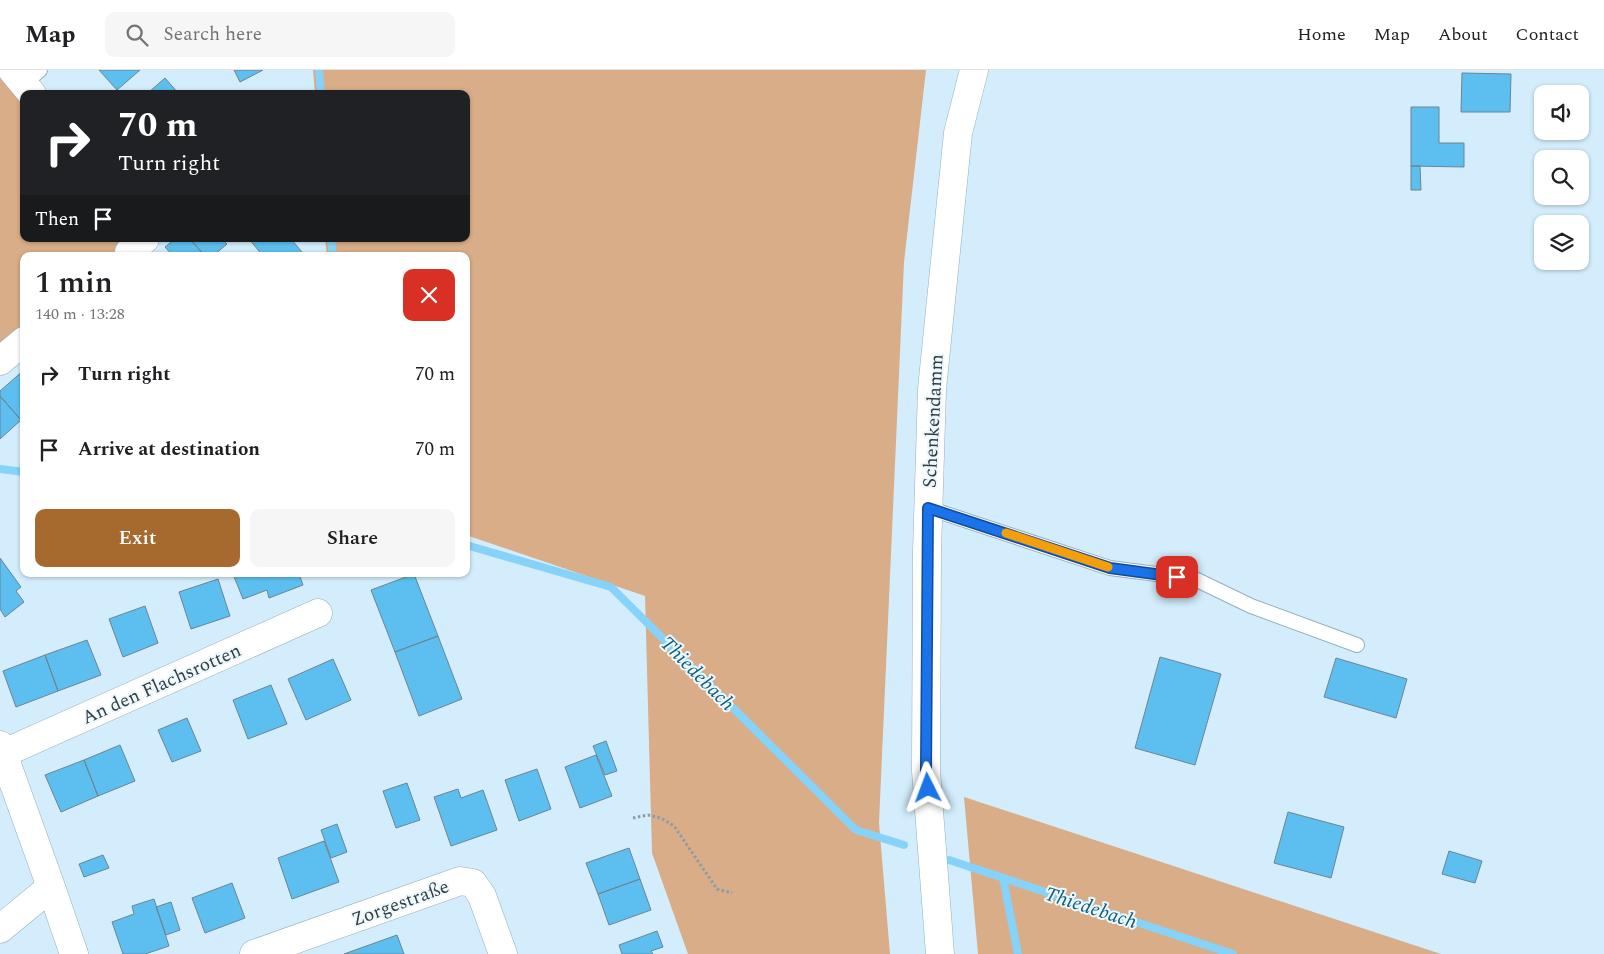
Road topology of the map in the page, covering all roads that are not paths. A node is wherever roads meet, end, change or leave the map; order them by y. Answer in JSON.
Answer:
{"nodes":[{"id":1,"x":974,"y":70,"type":"edge"},
{"id":2,"x":20,"y":344,"type":"edge"},
{"id":3,"x":0,"y":361,"type":"edge"},
{"id":4,"x":928,"y":508,"type":"junction"},
{"id":5,"x":318,"y":613,"type":"dead end"},
{"id":6,"x":1357,"y":645,"type":"dead end"},
{"id":7,"x":2,"y":749,"type":"edge"},
{"id":8,"x":51,"y":887,"type":"junction"},
{"id":9,"x":0,"y":929,"type":"edge"},
{"id":10,"x":74,"y":954,"type":"edge"},
{"id":11,"x":254,"y":954,"type":"edge"},
{"id":12,"x":503,"y":954,"type":"edge"},
{"id":13,"x":940,"y":954,"type":"edge"}],
"edges":[{"from":1,"to":4,"type":"street","name":"Schenkendamm"},
{"from":2,"to":3,"type":"street"},
{"from":4,"to":6,"type":"lane"},
{"from":4,"to":13,"type":"street","name":"Schenkendamm"},
{"from":5,"to":7,"type":"street","name":"An den Flachsrotten"},
{"from":7,"to":8,"type":"street"},
{"from":8,"to":9,"type":"street"},
{"from":8,"to":10,"type":"street"},
{"from":11,"to":12,"type":"street","name":"Zorgestraße"}]}
